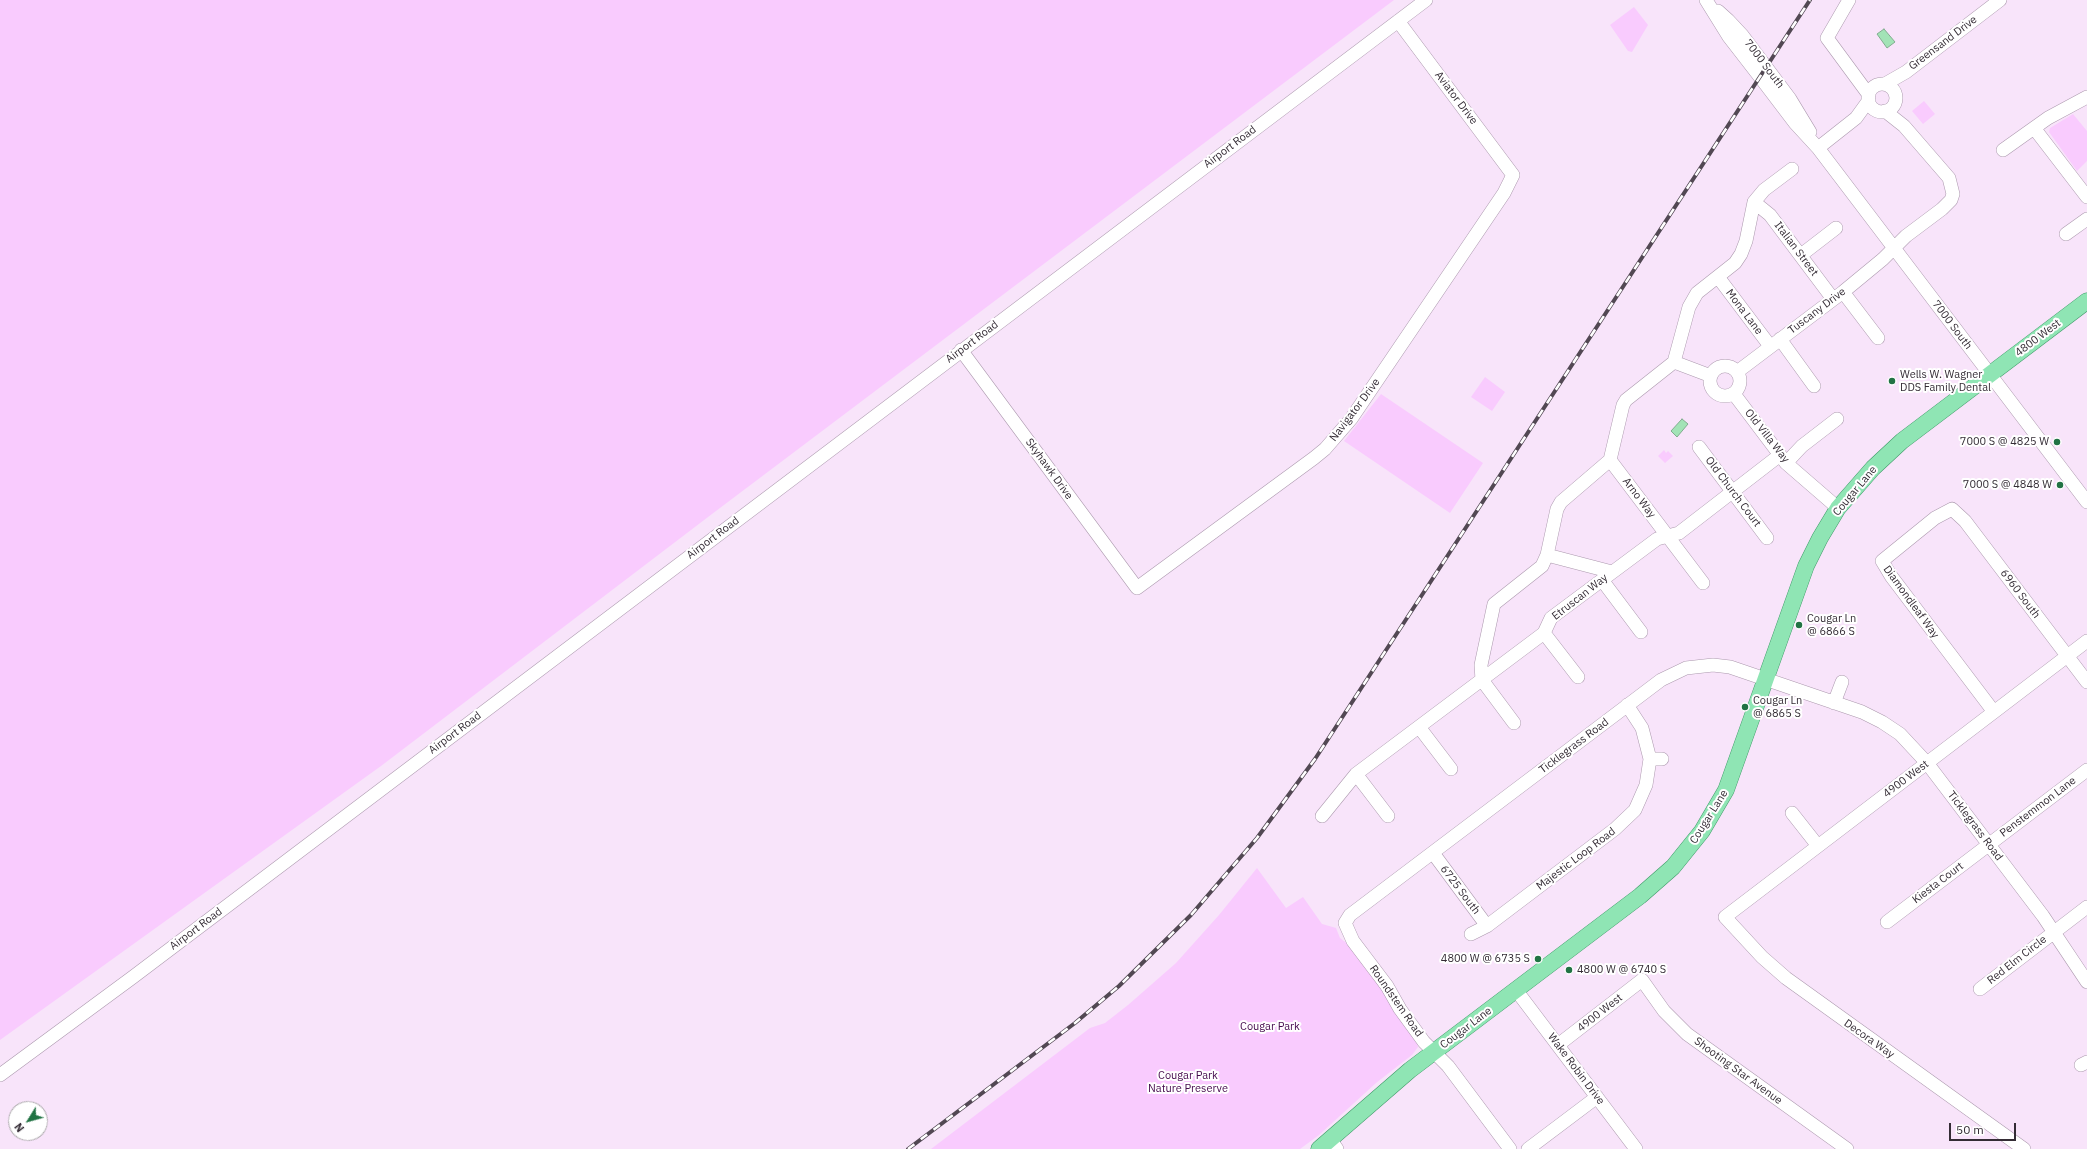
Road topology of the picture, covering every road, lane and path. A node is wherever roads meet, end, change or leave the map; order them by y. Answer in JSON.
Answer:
{"nodes":[{"id":1,"x":1426,"y":0,"type":"edge"},
{"id":2,"x":1849,"y":0,"type":"edge"},
{"id":3,"x":2000,"y":0,"type":"edge"},
{"id":4,"x":1710,"y":4,"type":"edge"},
{"id":5,"x":1398,"y":21,"type":"junction"},
{"id":6,"x":1906,"y":72,"type":"junction"},
{"id":7,"x":1875,"y":91,"type":"junction"},
{"id":8,"x":1895,"y":97,"type":"junction"},
{"id":9,"x":2087,"y":97,"type":"edge"},
{"id":10,"x":1881,"y":111,"type":"junction"},
{"id":11,"x":1856,"y":118,"type":"junction"},
{"id":12,"x":1904,"y":126,"type":"junction"},
{"id":13,"x":2034,"y":128,"type":"junction"},
{"id":14,"x":1818,"y":148,"type":"junction"},
{"id":15,"x":2003,"y":150,"type":"dead end"},
{"id":16,"x":1792,"y":168,"type":"dead end"},
{"id":17,"x":1513,"y":175,"type":"joint"},
{"id":18,"x":2087,"y":197,"type":"edge"},
{"id":19,"x":1754,"y":202,"type":"junction"},
{"id":20,"x":2087,"y":218,"type":"edge"},
{"id":21,"x":1836,"y":228,"type":"dead end"},
{"id":22,"x":2066,"y":234,"type":"dead end"},
{"id":23,"x":1894,"y":248,"type":"junction"},
{"id":24,"x":1800,"y":255,"type":"junction"},
{"id":25,"x":1718,"y":277,"type":"junction"},
{"id":26,"x":1838,"y":296,"type":"junction"},
{"id":27,"x":2087,"y":301,"type":"edge"},
{"id":28,"x":1878,"y":338,"type":"dead end"},
{"id":29,"x":1775,"y":343,"type":"junction"},
{"id":30,"x":961,"y":350,"type":"junction"},
{"id":31,"x":1674,"y":362,"type":"junction"},
{"id":32,"x":1737,"y":372,"type":"junction"},
{"id":33,"x":1989,"y":374,"type":"junction"},
{"id":34,"x":1711,"y":376,"type":"junction"},
{"id":35,"x":1814,"y":386,"type":"dead end"},
{"id":36,"x":1734,"y":394,"type":"junction"},
{"id":37,"x":1837,"y":419,"type":"dead end"},
{"id":38,"x":1699,"y":447,"type":"dead end"},
{"id":39,"x":1783,"y":459,"type":"junction"},
{"id":40,"x":1610,"y":460,"type":"junction"},
{"id":41,"x":1733,"y":492,"type":"junction"},
{"id":42,"x":2087,"y":502,"type":"edge"},
{"id":43,"x":1838,"y":508,"type":"junction"},
{"id":44,"x":1952,"y":509,"type":"joint"},
{"id":45,"x":1668,"y":536,"type":"junction"},
{"id":46,"x":1767,"y":538,"type":"dead end"},
{"id":47,"x":1547,"y":555,"type":"junction"},
{"id":48,"x":1607,"y":576,"type":"junction"},
{"id":49,"x":1703,"y":583,"type":"dead end"},
{"id":50,"x":1137,"y":588,"type":"joint"},
{"id":51,"x":1641,"y":632,"type":"dead end"},
{"id":52,"x":1544,"y":633,"type":"junction"},
{"id":53,"x":2087,"y":641,"type":"edge"},
{"id":54,"x":2067,"y":656,"type":"junction"},
{"id":55,"x":1578,"y":677,"type":"dead end"},
{"id":56,"x":1766,"y":679,"type":"junction"},
{"id":57,"x":1482,"y":680,"type":"junction"},
{"id":58,"x":1842,"y":682,"type":"dead end"},
{"id":59,"x":2087,"y":682,"type":"edge"},
{"id":60,"x":1834,"y":703,"type":"junction"},
{"id":61,"x":1627,"y":705,"type":"junction"},
{"id":62,"x":1994,"y":712,"type":"junction"},
{"id":63,"x":1514,"y":723,"type":"dead end"},
{"id":64,"x":1419,"y":727,"type":"junction"},
{"id":65,"x":1927,"y":763,"type":"junction"},
{"id":66,"x":1451,"y":770,"type":"dead end"},
{"id":67,"x":2087,"y":770,"type":"edge"},
{"id":68,"x":1356,"y":774,"type":"junction"},
{"id":69,"x":1792,"y":814,"type":"dead end"},
{"id":70,"x":1322,"y":816,"type":"dead end"},
{"id":71,"x":1388,"y":816,"type":"dead end"},
{"id":72,"x":1989,"y":844,"type":"junction"},
{"id":73,"x":1818,"y":846,"type":"junction"},
{"id":74,"x":1433,"y":853,"type":"junction"},
{"id":75,"x":2087,"y":907,"type":"edge"},
{"id":76,"x":1725,"y":917,"type":"joint"},
{"id":77,"x":1887,"y":922,"type":"dead end"},
{"id":78,"x":1345,"y":926,"type":"joint"},
{"id":79,"x":1487,"y":926,"type":"junction"},
{"id":80,"x":2054,"y":931,"type":"junction"},
{"id":81,"x":1471,"y":934,"type":"dead end"},
{"id":82,"x":1642,"y":980,"type":"joint"},
{"id":83,"x":2087,"y":982,"type":"edge"},
{"id":84,"x":1980,"y":989,"type":"dead end"},
{"id":85,"x":1516,"y":990,"type":"junction"},
{"id":86,"x":1558,"y":1046,"type":"junction"},
{"id":87,"x":1434,"y":1052,"type":"junction"},
{"id":88,"x":0,"y":1075,"type":"edge"},
{"id":89,"x":1597,"y":1097,"type":"junction"},
{"id":90,"x":1329,"y":1146,"type":"edge"},
{"id":91,"x":1510,"y":1149,"type":"edge"},
{"id":92,"x":1528,"y":1149,"type":"edge"},
{"id":93,"x":1636,"y":1149,"type":"edge"},
{"id":94,"x":1847,"y":1149,"type":"edge"},
{"id":95,"x":2024,"y":1149,"type":"edge"}],
"edges":[{"from":1,"to":5,"type":"street","name":"Airport Road"},
{"from":2,"to":7,"type":"street"},
{"from":3,"to":6,"type":"street","name":"Greensand Drive"},
{"from":4,"to":14,"type":"street","name":"7000 South"},
{"from":5,"to":17,"type":"street","name":"Aviator Drive"},
{"from":5,"to":30,"type":"street","name":"Airport Road"},
{"from":6,"to":7,"type":"street","name":"Greensand Drive"},
{"from":6,"to":8,"type":"street","name":"Greensand Drive"},
{"from":7,"to":8,"type":"street"},
{"from":7,"to":10,"type":"street"},
{"from":7,"to":11,"type":"street","name":"Greensand Drive"},
{"from":8,"to":10,"type":"street"},
{"from":8,"to":12,"type":"street"},
{"from":9,"to":13,"type":"street"},
{"from":10,"to":11,"type":"street","name":"Greensand Drive"},
{"from":10,"to":12,"type":"street"},
{"from":11,"to":14,"type":"street","name":"Greensand Drive"},
{"from":12,"to":23,"type":"street","name":"Tuscany Drive"},
{"from":13,"to":15,"type":"street"},
{"from":13,"to":18,"type":"street"},
{"from":14,"to":23,"type":"street","name":"7000 South"},
{"from":16,"to":19,"type":"street"},
{"from":17,"to":50,"type":"street","name":"Navigator Drive"},
{"from":19,"to":24,"type":"street","name":"Italian Street"},
{"from":19,"to":25,"type":"street"},
{"from":20,"to":22,"type":"street"},
{"from":21,"to":24,"type":"street"},
{"from":23,"to":26,"type":"street","name":"Tuscany Drive"},
{"from":23,"to":33,"type":"street","name":"7000 South"},
{"from":24,"to":26,"type":"street","name":"Italian Street"},
{"from":25,"to":29,"type":"street","name":"Mona Lane"},
{"from":25,"to":31,"type":"street"},
{"from":26,"to":28,"type":"street","name":"Italian Street"},
{"from":26,"to":29,"type":"street","name":"Tuscany Drive"},
{"from":27,"to":33,"type":"main road","name":"4800 West"},
{"from":29,"to":32,"type":"street","name":"Tuscany Drive"},
{"from":29,"to":35,"type":"street","name":"Mona Lane"},
{"from":30,"to":50,"type":"street","name":"Skyhawk Drive"},
{"from":30,"to":88,"type":"street","name":"Airport Road"},
{"from":31,"to":34,"type":"street"},
{"from":31,"to":40,"type":"street"},
{"from":32,"to":34,"type":"street"},
{"from":32,"to":36,"type":"street"},
{"from":33,"to":42,"type":"street","name":"7000 South"},
{"from":33,"to":43,"type":"main road","name":"Cougar Lane"},
{"from":34,"to":36,"type":"street"},
{"from":36,"to":39,"type":"street","name":"Old Villa Way"},
{"from":37,"to":39,"type":"street","name":"Etruscan Way"},
{"from":38,"to":41,"type":"street","name":"Old Church Court"},
{"from":39,"to":41,"type":"street","name":"Etruscan Way"},
{"from":39,"to":43,"type":"street","name":"Old Villa Way"},
{"from":40,"to":45,"type":"street","name":"Arno Way"},
{"from":40,"to":47,"type":"street"},
{"from":41,"to":45,"type":"street","name":"Etruscan Way"},
{"from":41,"to":46,"type":"street","name":"Old Church Court"},
{"from":43,"to":56,"type":"main road","name":"Cougar Lane"},
{"from":44,"to":54,"type":"street","name":"6960 South"},
{"from":44,"to":62,"type":"street","name":"Diamondleaf Way"},
{"from":45,"to":48,"type":"street","name":"Etruscan Way"},
{"from":45,"to":49,"type":"street","name":"Arno Way"},
{"from":47,"to":48,"type":"street"},
{"from":47,"to":57,"type":"street"},
{"from":48,"to":51,"type":"street"},
{"from":48,"to":52,"type":"street","name":"Etruscan Way"},
{"from":52,"to":55,"type":"street"},
{"from":52,"to":57,"type":"street","name":"Etruscan Way"},
{"from":53,"to":54,"type":"street","name":"4900 West"},
{"from":54,"to":59,"type":"street","name":"6960 South"},
{"from":54,"to":62,"type":"street","name":"4900 West"},
{"from":56,"to":60,"type":"street","name":"Ticklegrass Road"},
{"from":56,"to":61,"type":"street","name":"Ticklegrass Road"},
{"from":56,"to":85,"type":"main road","name":"Cougar Lane"},
{"from":57,"to":63,"type":"street"},
{"from":57,"to":64,"type":"street","name":"Etruscan Way"},
{"from":58,"to":60,"type":"street"},
{"from":60,"to":65,"type":"street","name":"Ticklegrass Road"},
{"from":61,"to":74,"type":"street","name":"Ticklegrass Road"},
{"from":61,"to":79,"type":"street","name":"Majestic Loop Road"},
{"from":62,"to":65,"type":"street","name":"4900 West"},
{"from":64,"to":66,"type":"street"},
{"from":64,"to":68,"type":"street","name":"Etruscan Way"},
{"from":65,"to":72,"type":"street","name":"Ticklegrass Road"},
{"from":65,"to":73,"type":"street","name":"4900 West"},
{"from":67,"to":72,"type":"street","name":"Penstemmon Lane"},
{"from":68,"to":70,"type":"street","name":"Etruscan Way"},
{"from":68,"to":71,"type":"street"},
{"from":69,"to":73,"type":"street"},
{"from":72,"to":77,"type":"street","name":"Kiesta Court"},
{"from":72,"to":80,"type":"street","name":"Ticklegrass Road"},
{"from":73,"to":76,"type":"street","name":"4900 West"},
{"from":74,"to":78,"type":"street","name":"Ticklegrass Road"},
{"from":74,"to":79,"type":"street","name":"6725 South"},
{"from":75,"to":80,"type":"street","name":"Red Elm Circle"},
{"from":76,"to":95,"type":"street","name":"Decora Way"},
{"from":78,"to":87,"type":"street","name":"Roundstem Road"},
{"from":79,"to":81,"type":"street","name":"Majestic Loop Road"},
{"from":80,"to":83,"type":"street","name":"Ticklegrass Road"},
{"from":80,"to":84,"type":"street","name":"Red Elm Circle"},
{"from":82,"to":86,"type":"street","name":"4900 West"},
{"from":82,"to":94,"type":"street","name":"Shooting Star Avenue"},
{"from":85,"to":86,"type":"street","name":"Wake Robin Drive"},
{"from":85,"to":87,"type":"main road","name":"Cougar Lane"},
{"from":86,"to":89,"type":"street","name":"Wake Robin Drive"},
{"from":87,"to":90,"type":"main road","name":"Cougar Lane"},
{"from":87,"to":91,"type":"street","name":"Roundstem Road"},
{"from":89,"to":92,"type":"street"},
{"from":89,"to":93,"type":"street","name":"Wake Robin Drive"}]}
